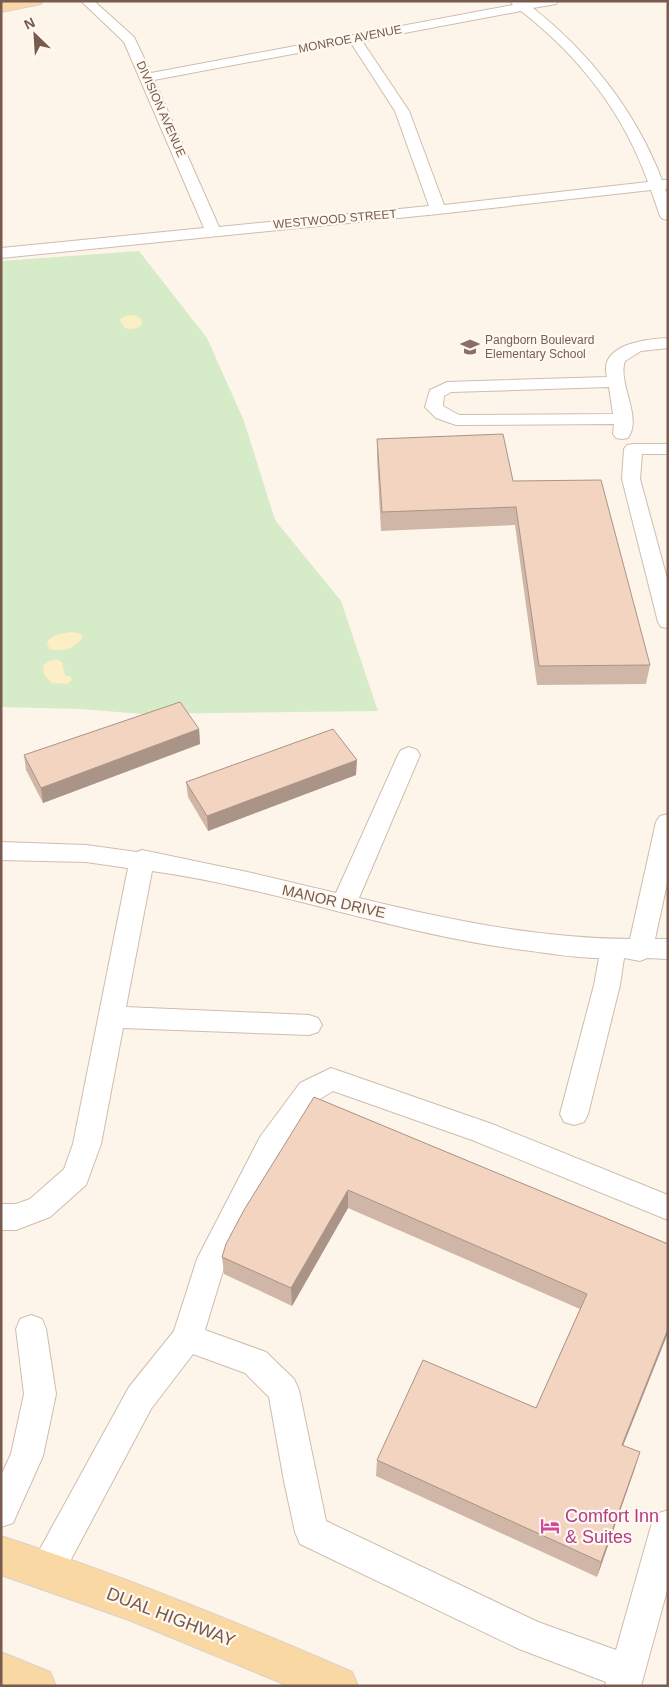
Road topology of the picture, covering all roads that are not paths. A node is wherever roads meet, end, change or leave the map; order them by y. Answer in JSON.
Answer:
{"nodes":[{"id":1,"x":36,"y":1,"type":"edge"},
{"id":2,"x":87,"y":1,"type":"edge"},
{"id":3,"x":552,"y":1,"type":"edge"},
{"id":4,"x":520,"y":4,"type":"edge"},
{"id":5,"x":1,"y":8,"type":"edge"},
{"id":6,"x":354,"y":38,"type":"junction"},
{"id":7,"x":148,"y":78,"type":"junction"},
{"id":8,"x":662,"y":185,"type":"edge"},
{"id":9,"x":438,"y":210,"type":"junction"},
{"id":10,"x":668,"y":216,"type":"edge"},
{"id":11,"x":213,"y":231,"type":"junction"},
{"id":12,"x":1,"y":253,"type":"edge"},
{"id":13,"x":668,"y":343,"type":"edge"},
{"id":14,"x":617,"y":382,"type":"junction"},
{"id":15,"x":624,"y":419,"type":"junction"},
{"id":16,"x":633,"y":449,"type":"junction"},
{"id":17,"x":668,"y":449,"type":"edge"},
{"id":18,"x":668,"y":622,"type":"edge"},
{"id":19,"x":409,"y":755,"type":"dead end"},
{"id":20,"x":668,"y":822,"type":"edge"},
{"id":21,"x":1,"y":850,"type":"edge"},
{"id":22,"x":142,"y":859,"type":"junction"},
{"id":23,"x":344,"y":904,"type":"junction"},
{"id":24,"x":668,"y":949,"type":"edge"},
{"id":25,"x":613,"y":951,"type":"junction"},
{"id":26,"x":640,"y":951,"type":"junction"},
{"id":27,"x":112,"y":1017,"type":"junction"},
{"id":28,"x":309,"y":1026,"type":"dead end"},
{"id":29,"x":574,"y":1114,"type":"dead end"},
{"id":30,"x":668,"y":1208,"type":"edge"},
{"id":31,"x":1,"y":1217,"type":"edge"},
{"id":32,"x":31,"y":1329,"type":"dead end"},
{"id":33,"x":187,"y":1338,"type":"junction"},
{"id":34,"x":1,"y":1511,"type":"edge"},
{"id":35,"x":668,"y":1526,"type":"edge"},
{"id":36,"x":1,"y":1555,"type":"edge"},
{"id":37,"x":47,"y":1570,"type":"junction"},
{"id":38,"x":1,"y":1672,"type":"edge"},
{"id":39,"x":625,"y":1679,"type":"edge"},
{"id":40,"x":36,"y":1686,"type":"edge"},
{"id":41,"x":338,"y":1686,"type":"edge"}],
"edges":[{"from":1,"to":5,"type":"main road"},
{"from":2,"to":7,"type":"street","name":"DIVISION AVENUE"},
{"from":3,"to":4,"type":"street","name":"MONROE AVENUE"},
{"from":4,"to":6,"type":"street","name":"MONROE AVENUE"},
{"from":4,"to":8,"type":"street"},
{"from":6,"to":7,"type":"street","name":"MONROE AVENUE"},
{"from":6,"to":9,"type":"street"},
{"from":7,"to":11,"type":"street","name":"DIVISION AVENUE"},
{"from":8,"to":9,"type":"street","name":"WESTWOOD STREET"},
{"from":8,"to":10,"type":"street"},
{"from":9,"to":11,"type":"street","name":"WESTWOOD STREET"},
{"from":11,"to":12,"type":"street","name":"WESTWOOD STREET"},
{"from":13,"to":14,"type":"street"},
{"from":14,"to":15,"type":"street"},
{"from":14,"to":15,"type":"street"},
{"from":15,"to":16,"type":"street"},
{"from":16,"to":17,"type":"street"},
{"from":16,"to":18,"type":"street"},
{"from":19,"to":23,"type":"street"},
{"from":20,"to":26,"type":"street"},
{"from":21,"to":22,"type":"street","name":"MANOR DRIVE"},
{"from":22,"to":23,"type":"street","name":"MANOR DRIVE"},
{"from":22,"to":27,"type":"street"},
{"from":23,"to":25,"type":"street","name":"MANOR DRIVE"},
{"from":24,"to":26,"type":"street","name":"MANOR DRIVE"},
{"from":25,"to":26,"type":"street","name":"MANOR DRIVE"},
{"from":25,"to":29,"type":"street"},
{"from":27,"to":28,"type":"street"},
{"from":27,"to":31,"type":"street"},
{"from":30,"to":33,"type":"street"},
{"from":32,"to":34,"type":"street"},
{"from":33,"to":37,"type":"street"},
{"from":33,"to":39,"type":"street"},
{"from":35,"to":39,"type":"street"},
{"from":36,"to":37,"type":"main road","name":"DUAL HIGHWAY"},
{"from":37,"to":41,"type":"main road","name":"DUAL HIGHWAY"},
{"from":38,"to":40,"type":"main road"}]}
